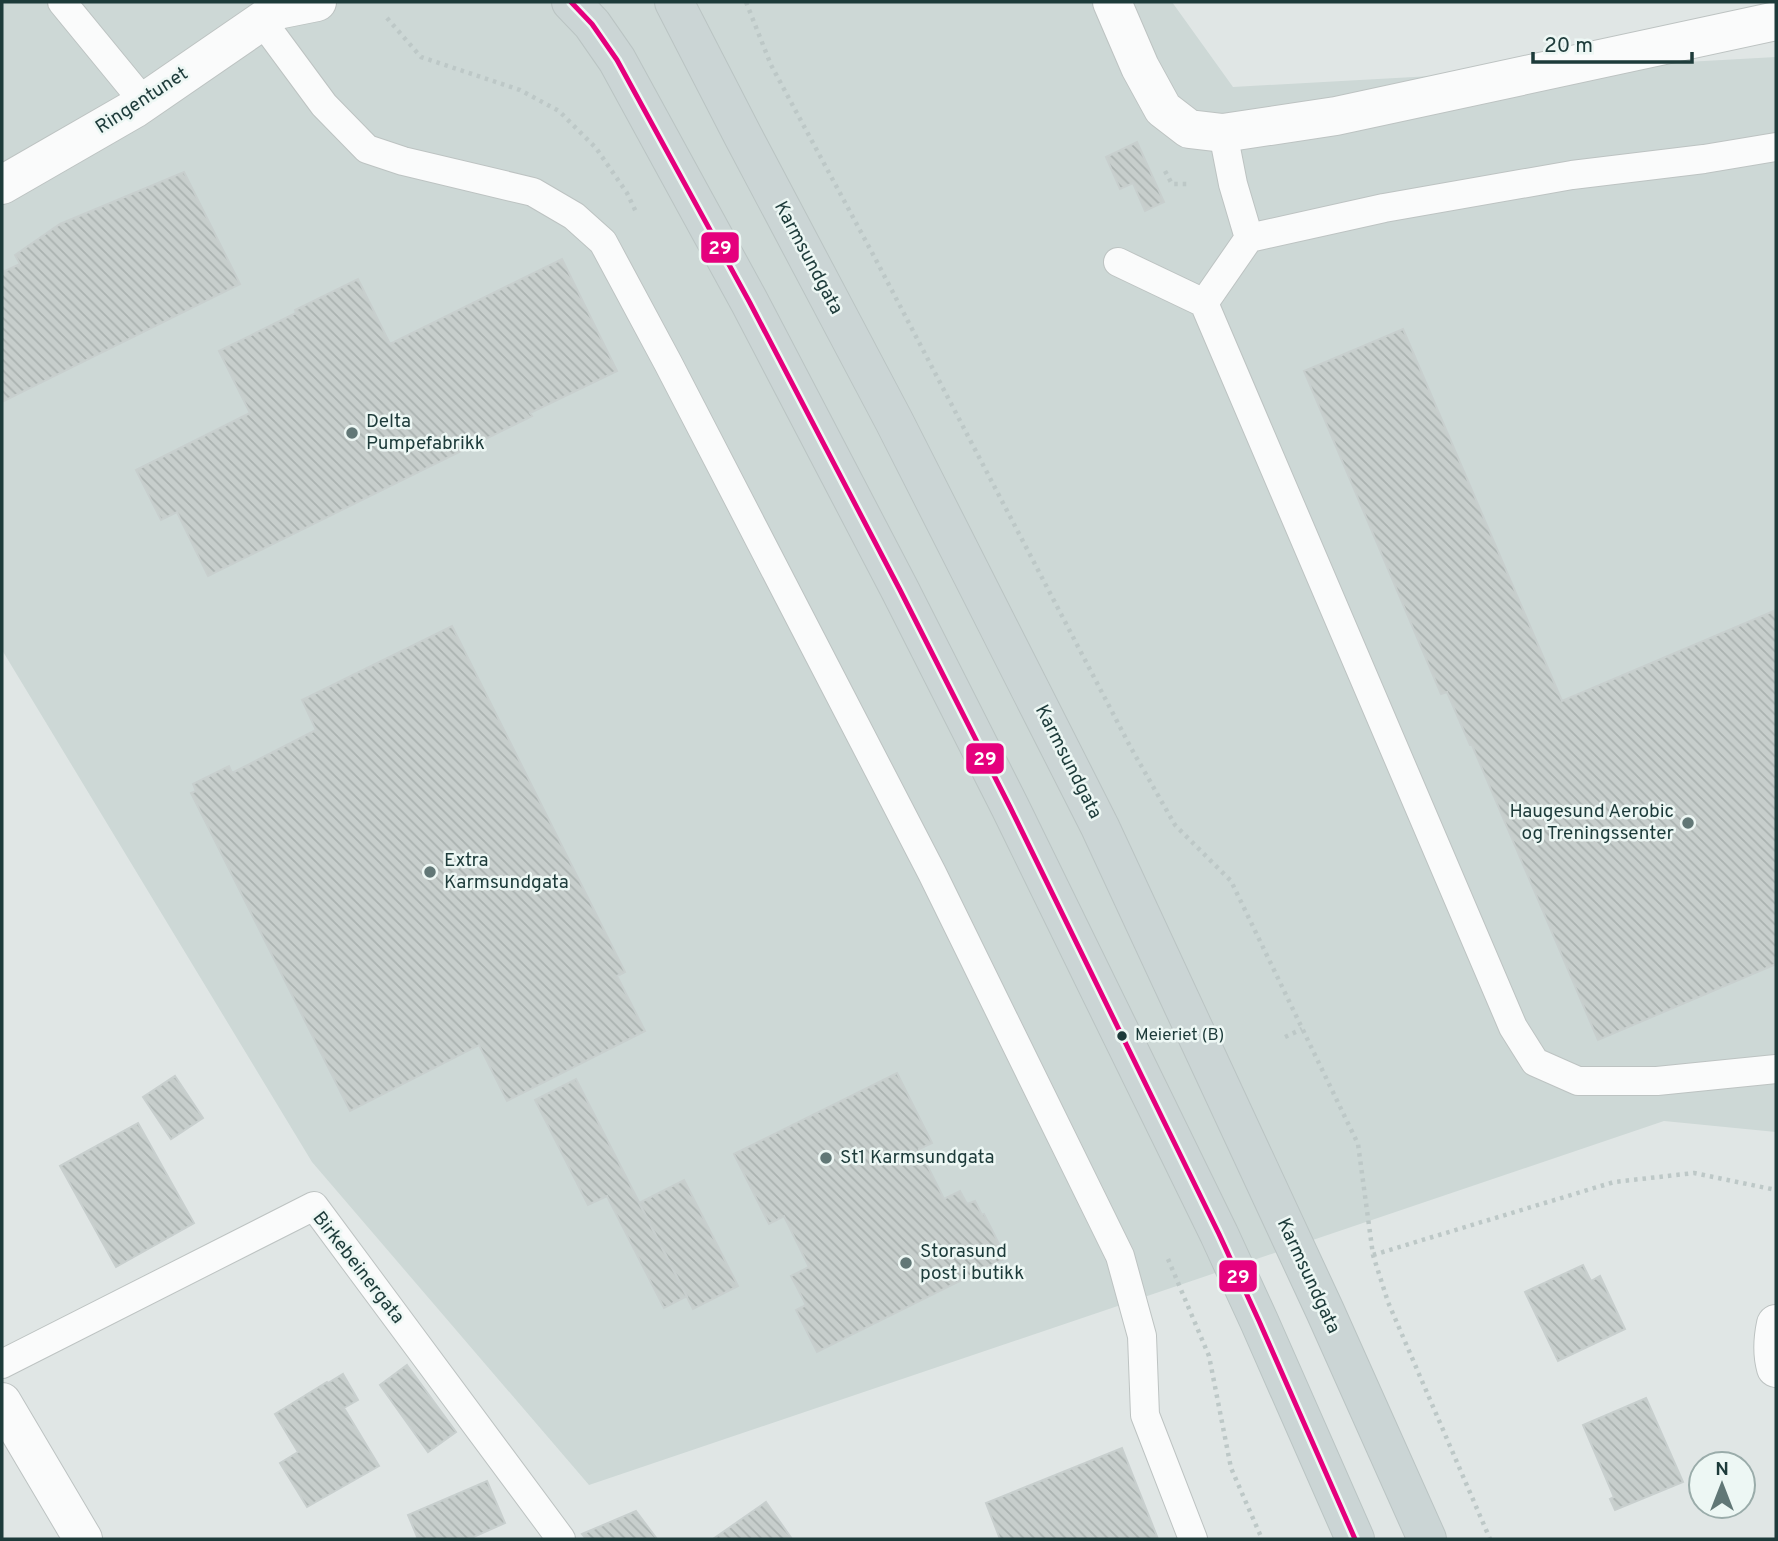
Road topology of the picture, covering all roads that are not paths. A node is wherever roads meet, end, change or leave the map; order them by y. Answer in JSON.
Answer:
{"nodes":[{"id":1,"x":62,"y":2,"type":"edge"},
{"id":2,"x":317,"y":2,"type":"edge"},
{"id":3,"x":571,"y":2,"type":"edge"},
{"id":4,"x":674,"y":2,"type":"edge"},
{"id":5,"x":1112,"y":2,"type":"edge"},
{"id":6,"x":274,"y":11,"type":"edge"},
{"id":7,"x":1776,"y":21,"type":"edge"},
{"id":8,"x":144,"y":102,"type":"junction"},
{"id":9,"x":1223,"y":133,"type":"junction"},
{"id":10,"x":1776,"y":146,"type":"edge"},
{"id":11,"x":2,"y":185,"type":"edge"},
{"id":12,"x":1249,"y":238,"type":"junction"},
{"id":13,"x":1118,"y":262,"type":"dead end"},
{"id":14,"x":1204,"y":303,"type":"junction"},
{"id":15,"x":1776,"y":1069,"type":"edge"},
{"id":16,"x":1776,"y":1324,"type":"edge"},
{"id":17,"x":2,"y":1364,"type":"edge"},
{"id":18,"x":1776,"y":1368,"type":"edge"},
{"id":19,"x":2,"y":1402,"type":"edge"},
{"id":20,"x":83,"y":1539,"type":"edge"},
{"id":21,"x":561,"y":1539,"type":"edge"},
{"id":22,"x":1193,"y":1539,"type":"edge"},
{"id":23,"x":1355,"y":1539,"type":"edge"},
{"id":24,"x":1427,"y":1539,"type":"edge"}],
"edges":[{"from":1,"to":8,"type":"lane"},
{"from":2,"to":6,"type":"street","name":"Ringentunet"},
{"from":3,"to":23,"type":"main road"},
{"from":4,"to":24,"type":"main road","name":"Karmsundgata"},
{"from":5,"to":9,"type":"street"},
{"from":6,"to":8,"type":"street","name":"Ringentunet"},
{"from":6,"to":22,"type":"lane"},
{"from":7,"to":9,"type":"street"},
{"from":8,"to":11,"type":"street","name":"Ringentunet"},
{"from":9,"to":12,"type":"lane"},
{"from":10,"to":12,"type":"lane"},
{"from":12,"to":14,"type":"lane"},
{"from":13,"to":14,"type":"lane"},
{"from":14,"to":15,"type":"lane"},
{"from":16,"to":18,"type":"street"},
{"from":17,"to":21,"type":"lane","name":"Birkebeinergata"},
{"from":19,"to":20,"type":"street"}]}
